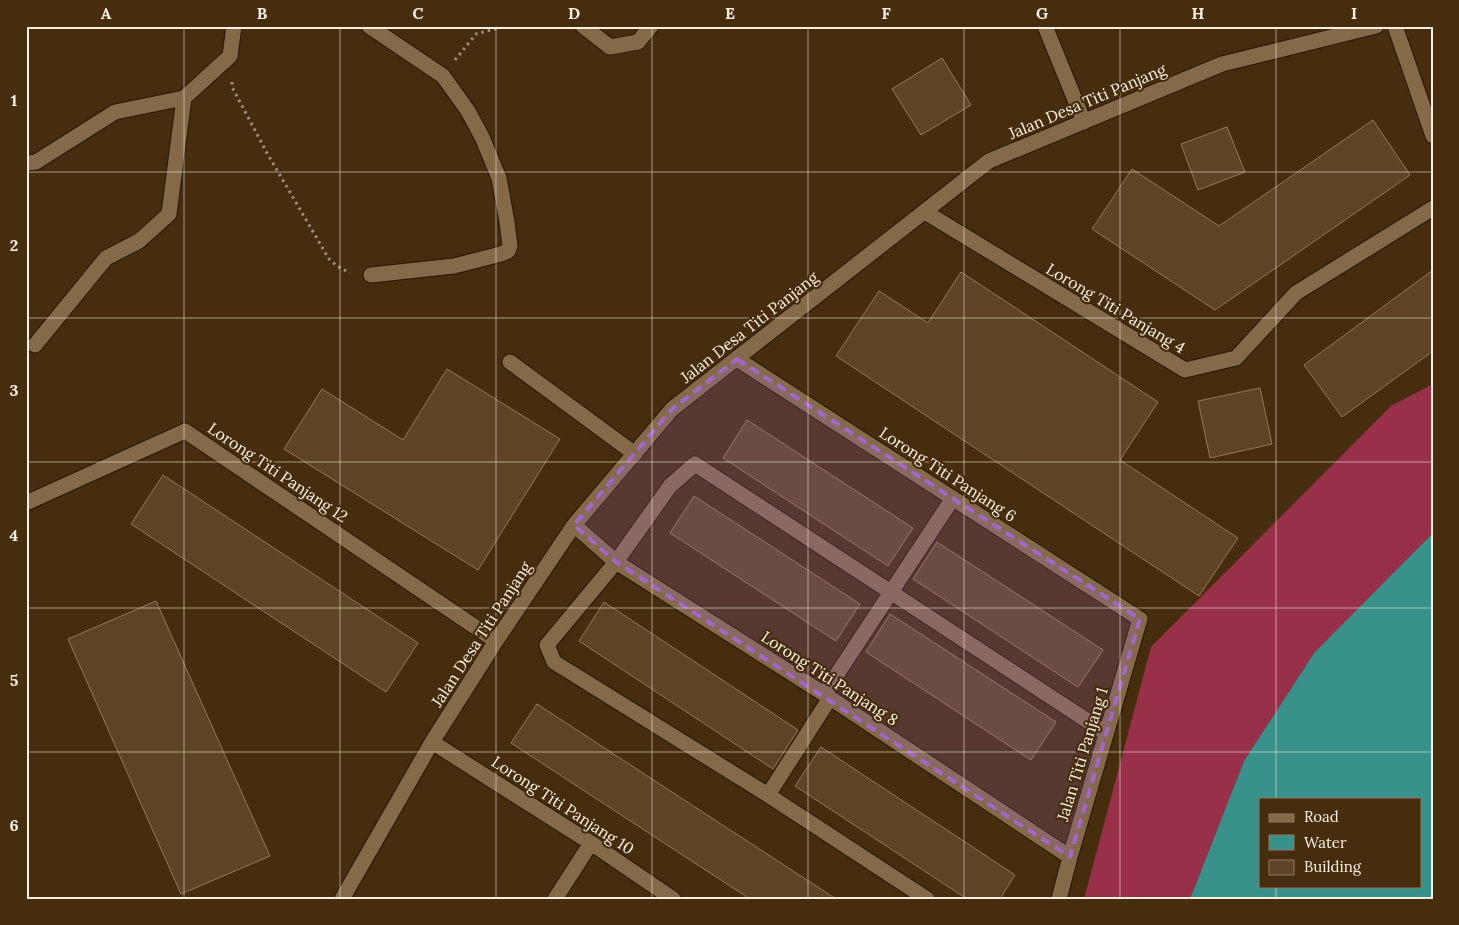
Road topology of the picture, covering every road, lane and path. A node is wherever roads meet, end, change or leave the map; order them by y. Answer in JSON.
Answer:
{"nodes":[{"id":1,"x":234,"y":26,"type":"edge"},
{"id":2,"x":369,"y":26,"type":"edge"},
{"id":3,"x":506,"y":26,"type":"edge"},
{"id":4,"x":583,"y":26,"type":"edge"},
{"id":5,"x":651,"y":26,"type":"edge"},
{"id":6,"x":1045,"y":26,"type":"edge"},
{"id":7,"x":1376,"y":26,"type":"edge"},
{"id":8,"x":1395,"y":26,"type":"edge"},
{"id":9,"x":230,"y":56,"type":"junction"},
{"id":10,"x":443,"y":76,"type":"junction"},
{"id":11,"x":184,"y":98,"type":"junction"},
{"id":12,"x":1084,"y":122,"type":"junction"},
{"id":13,"x":1433,"y":136,"type":"edge"},
{"id":14,"x":26,"y":163,"type":"edge"},
{"id":15,"x":1433,"y":208,"type":"edge"},
{"id":16,"x":925,"y":212,"type":"junction"},
{"id":17,"x":371,"y":275,"type":"joint"},
{"id":18,"x":35,"y":345,"type":"dead end"},
{"id":19,"x":737,"y":358,"type":"junction"},
{"id":20,"x":510,"y":362,"type":"dead end"},
{"id":21,"x":635,"y":454,"type":"junction"},
{"id":22,"x":953,"y":498,"type":"junction"},
{"id":23,"x":26,"y":502,"type":"edge"},
{"id":24,"x":574,"y":526,"type":"junction"},
{"id":25,"x":616,"y":562,"type":"junction"},
{"id":26,"x":890,"y":593,"type":"junction"},
{"id":27,"x":1140,"y":619,"type":"joint"},
{"id":28,"x":496,"y":641,"type":"junction"},
{"id":29,"x":827,"y":696,"type":"junction"},
{"id":30,"x":1106,"y":733,"type":"junction"},
{"id":31,"x":432,"y":742,"type":"junction"},
{"id":32,"x":768,"y":795,"type":"junction"},
{"id":33,"x":591,"y":843,"type":"junction"},
{"id":34,"x":1070,"y":857,"type":"junction"},
{"id":35,"x":342,"y":899,"type":"edge"},
{"id":36,"x":555,"y":899,"type":"edge"},
{"id":37,"x":673,"y":899,"type":"edge"},
{"id":38,"x":927,"y":899,"type":"edge"},
{"id":39,"x":1059,"y":899,"type":"edge"}],
"edges":[{"from":1,"to":9,"type":"street"},
{"from":2,"to":10,"type":"street"},
{"from":3,"to":10,"type":"path"},
{"from":4,"to":5,"type":"street"},
{"from":6,"to":12,"type":"street"},
{"from":7,"to":12,"type":"street","name":"Jalan Desa Titi Panjang"},
{"from":8,"to":13,"type":"street"},
{"from":9,"to":11,"type":"street"},
{"from":9,"to":17,"type":"path"},
{"from":10,"to":17,"type":"street"},
{"from":11,"to":14,"type":"street"},
{"from":11,"to":18,"type":"street"},
{"from":12,"to":16,"type":"street","name":"Jalan Desa Titi Panjang"},
{"from":15,"to":16,"type":"street","name":"Lorong Titi Panjang 4"},
{"from":16,"to":19,"type":"street","name":"Jalan Desa Titi Panjang"},
{"from":19,"to":21,"type":"street","name":"Jalan Desa Titi Panjang"},
{"from":19,"to":22,"type":"street","name":"Lorong Titi Panjang 6"},
{"from":20,"to":21,"type":"street"},
{"from":21,"to":24,"type":"street","name":"Jalan Desa Titi Panjang"},
{"from":22,"to":26,"type":"street"},
{"from":22,"to":27,"type":"street","name":"Lorong Titi Panjang 6"},
{"from":23,"to":28,"type":"street","name":"Lorong Titi Panjang 12"},
{"from":24,"to":25,"type":"street","name":"Lorong Titi Panjang 8"},
{"from":24,"to":28,"type":"street","name":"Jalan Desa Titi Panjang"},
{"from":25,"to":26,"type":"street"},
{"from":25,"to":29,"type":"street","name":"Lorong Titi Panjang 8"},
{"from":25,"to":32,"type":"street"},
{"from":26,"to":29,"type":"street"},
{"from":26,"to":30,"type":"street"},
{"from":27,"to":30,"type":"street","name":"Jalan Titi Panjang 1"},
{"from":28,"to":31,"type":"street","name":"Jalan Desa Titi Panjang"},
{"from":29,"to":32,"type":"street"},
{"from":29,"to":34,"type":"street","name":"Lorong Titi Panjang 8"},
{"from":30,"to":34,"type":"street","name":"Jalan Titi Panjang 1"},
{"from":31,"to":33,"type":"street","name":"Lorong Titi Panjang 10"},
{"from":31,"to":35,"type":"street","name":"Jalan Desa Titi Panjang"},
{"from":32,"to":38,"type":"street"},
{"from":33,"to":36,"type":"street"},
{"from":33,"to":37,"type":"street","name":"Lorong Titi Panjang 10"},
{"from":34,"to":39,"type":"street","name":"Jalan Titi Panjang 1"}]}
